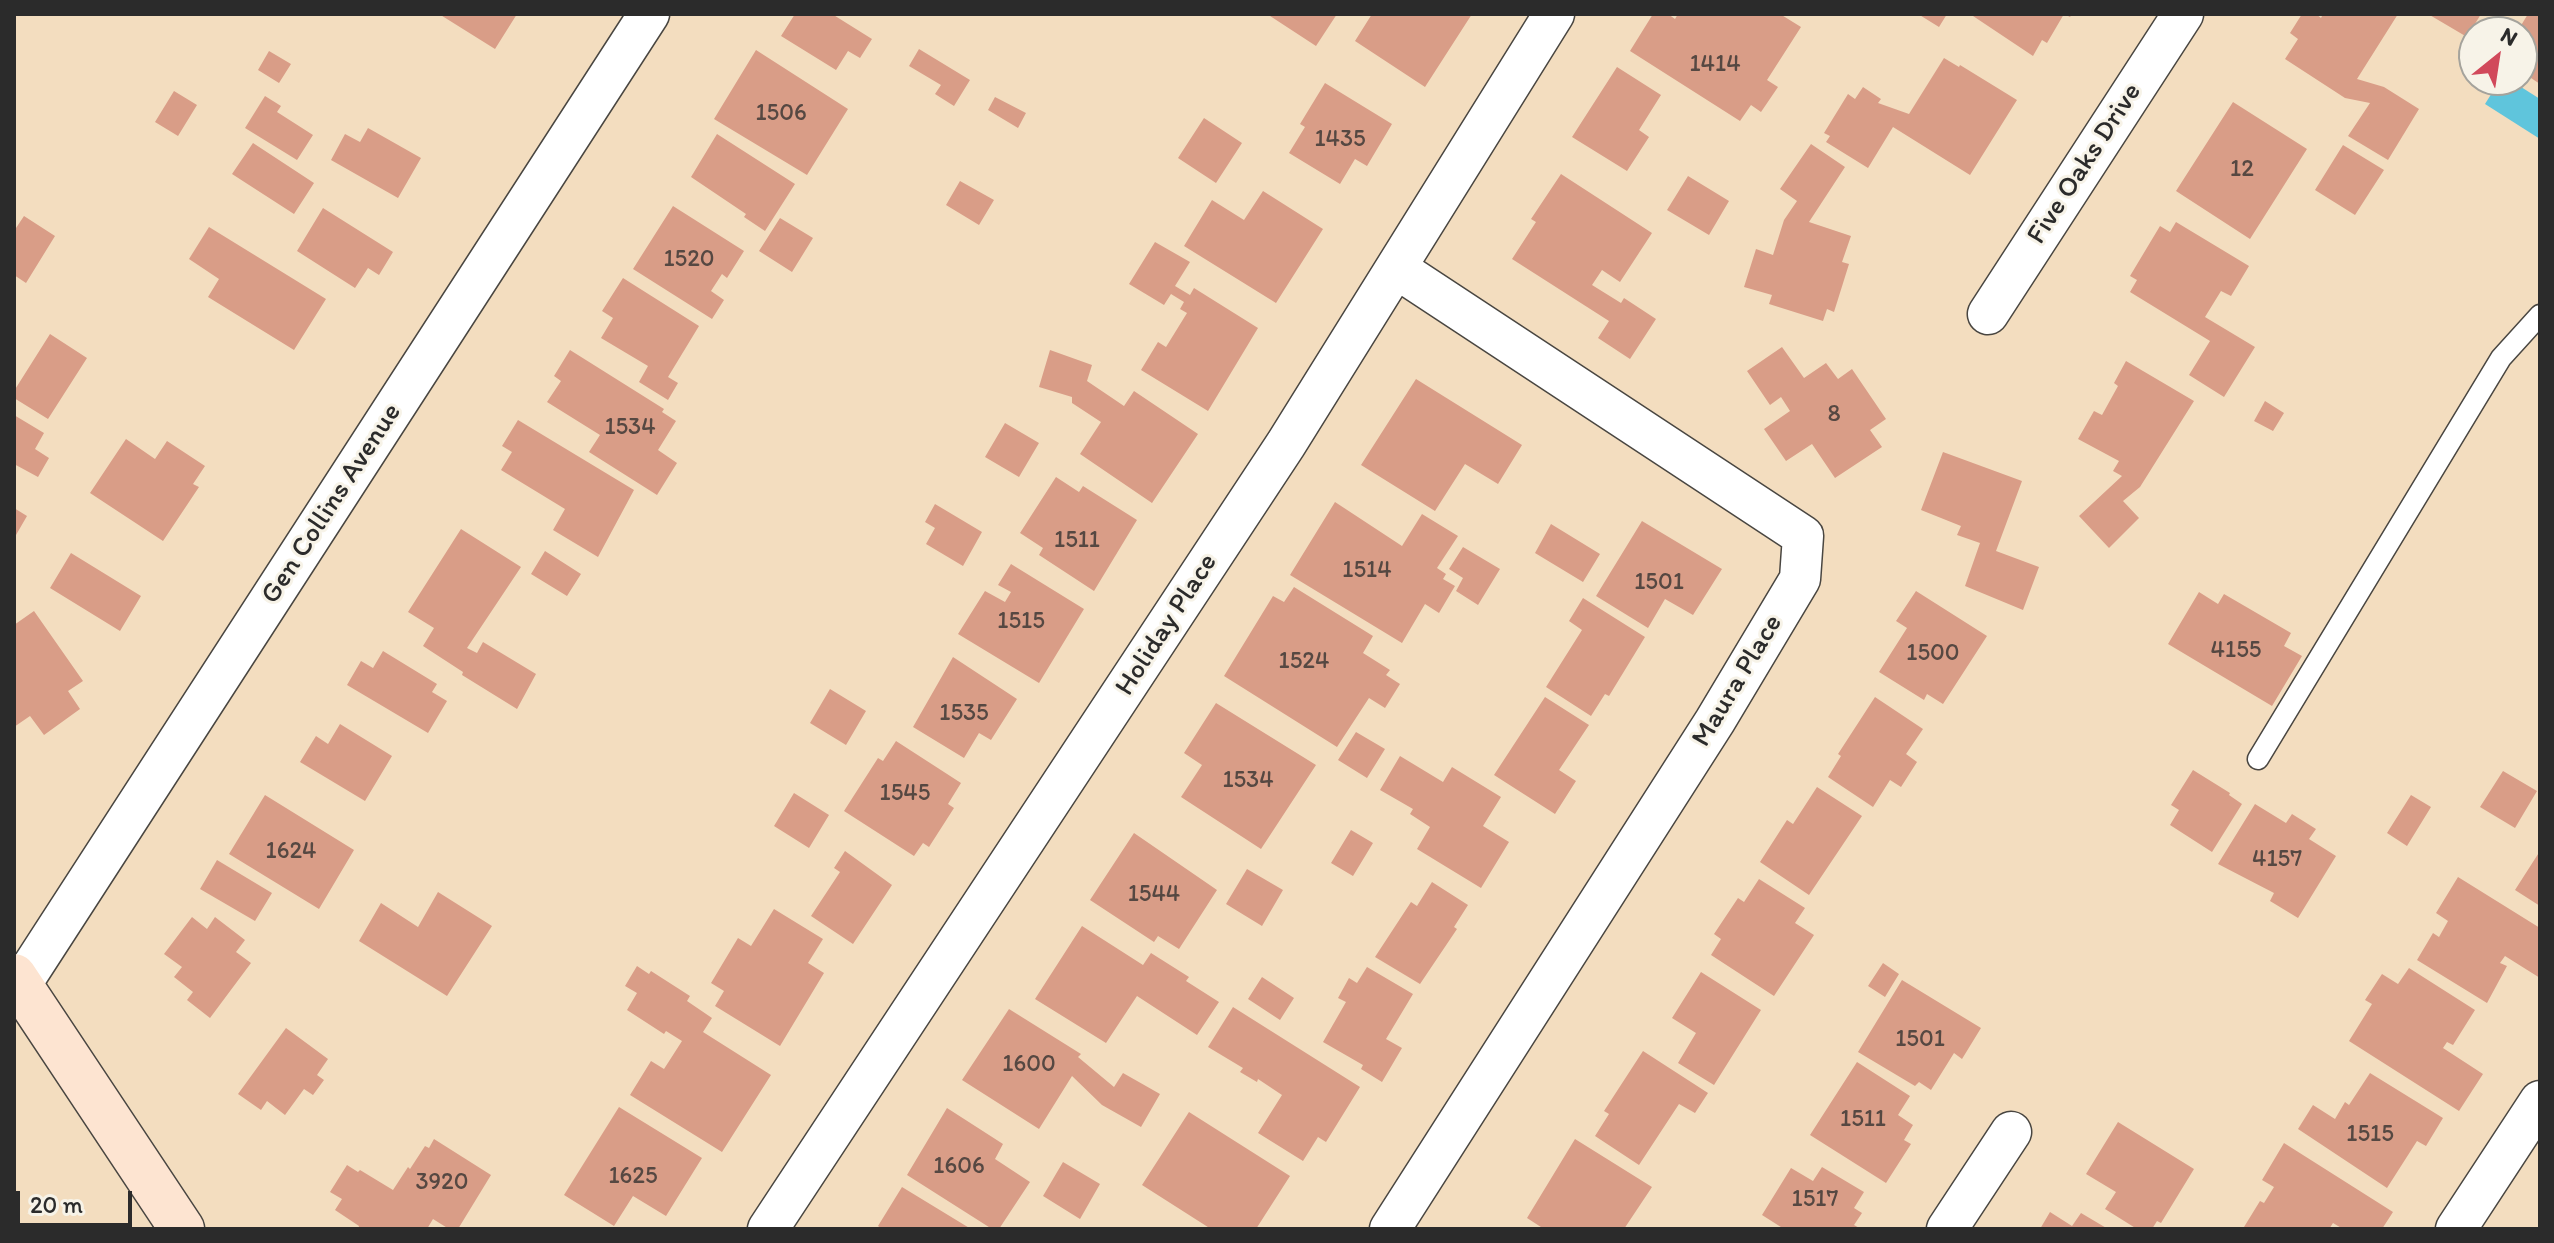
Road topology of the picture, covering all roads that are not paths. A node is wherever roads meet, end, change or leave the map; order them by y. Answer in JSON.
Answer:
{"nodes":[{"id":1,"x":649,"y":14,"type":"edge"},
{"id":2,"x":1554,"y":14,"type":"edge"},
{"id":3,"x":2183,"y":14,"type":"edge"},
{"id":4,"x":1396,"y":268,"type":"junction"},
{"id":5,"x":1988,"y":314,"type":"dead end"},
{"id":6,"x":2540,"y":315,"type":"edge"},
{"id":7,"x":2258,"y":759,"type":"dead end"},
{"id":8,"x":16,"y":985,"type":"edge"},
{"id":9,"x":2540,"y":1101,"type":"edge"},
{"id":10,"x":2011,"y":1132,"type":"dead end"},
{"id":11,"x":182,"y":1229,"type":"edge"},
{"id":12,"x":768,"y":1229,"type":"edge"},
{"id":13,"x":1390,"y":1229,"type":"edge"},
{"id":14,"x":1947,"y":1229,"type":"edge"},
{"id":15,"x":2456,"y":1229,"type":"edge"}],
"edges":[{"from":1,"to":8,"type":"street","name":"Gen Collins Avenue"},
{"from":2,"to":4,"type":"street","name":"Holiday Place"},
{"from":3,"to":5,"type":"street","name":"Five Oaks Drive"},
{"from":4,"to":12,"type":"street","name":"Holiday Place"},
{"from":4,"to":13,"type":"street","name":"Maura Place"},
{"from":6,"to":7,"type":"lane"},
{"from":8,"to":11,"type":"main road"},
{"from":9,"to":15,"type":"street"},
{"from":10,"to":14,"type":"street"}]}
